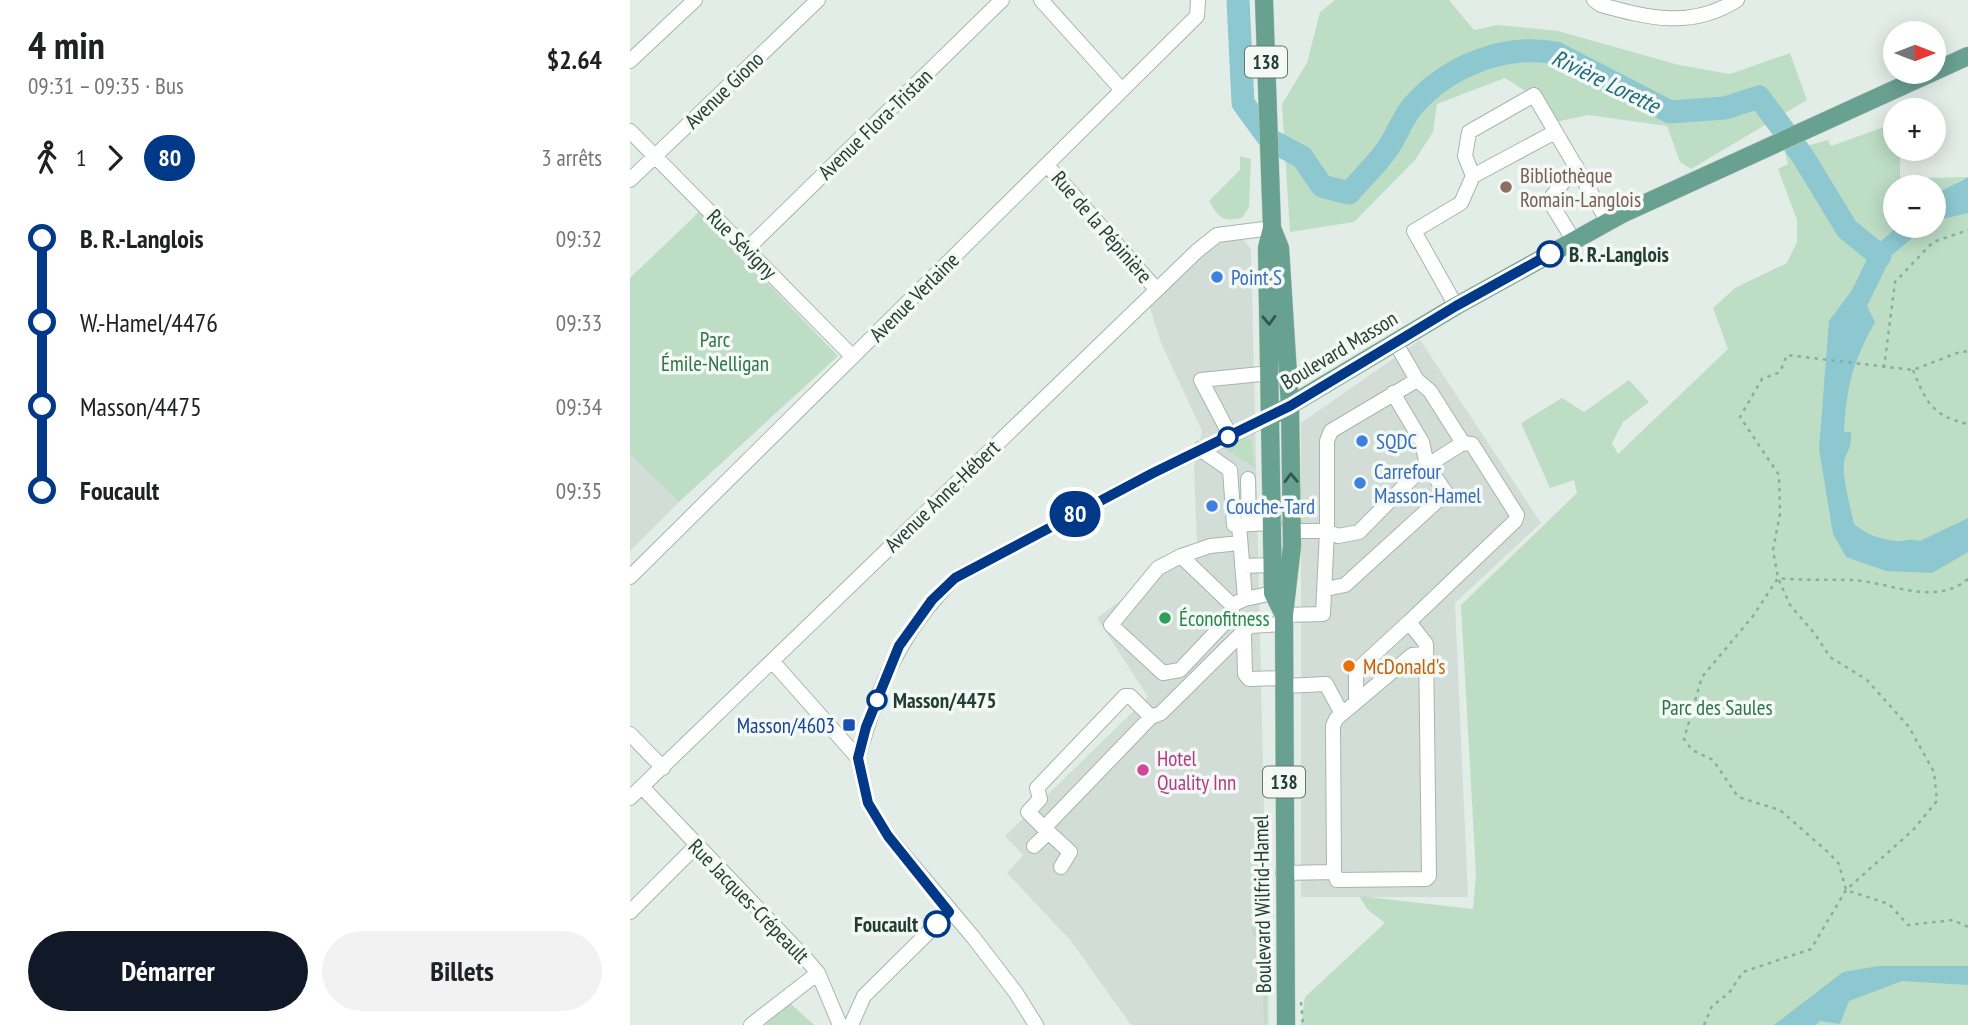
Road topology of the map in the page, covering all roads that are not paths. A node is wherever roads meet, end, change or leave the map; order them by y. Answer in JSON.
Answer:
{"nodes":[{"id":1,"x":695,"y":0,"type":"edge"},
{"id":2,"x":818,"y":0,"type":"edge"},
{"id":3,"x":1002,"y":0,"type":"edge"},
{"id":4,"x":1041,"y":0,"type":"edge"},
{"id":5,"x":1198,"y":0,"type":"edge"},
{"id":6,"x":1265,"y":0,"type":"edge"},
{"id":7,"x":1594,"y":0,"type":"edge"},
{"id":8,"x":1737,"y":0,"type":"edge"},
{"id":9,"x":1968,"y":56,"type":"edge"},
{"id":10,"x":630,"y":61,"type":"edge"},
{"id":11,"x":1122,"y":90,"type":"junction"},
{"id":12,"x":630,"y":131,"type":"edge"},
{"id":13,"x":1555,"y":132,"type":"junction"},
{"id":14,"x":654,"y":156,"type":"junction"},
{"id":15,"x":1047,"y":165,"type":"junction"},
{"id":16,"x":1576,"y":166,"type":"junction"},
{"id":17,"x":1473,"y":176,"type":"junction"},
{"id":18,"x":630,"y":180,"type":"edge"},
{"id":19,"x":1608,"y":222,"type":"junction"},
{"id":20,"x":1272,"y":228,"type":"junction"},
{"id":21,"x":1574,"y":241,"type":"junction"},
{"id":22,"x":747,"y":248,"type":"junction"},
{"id":23,"x":1156,"y":289,"type":"junction"},
{"id":24,"x":1456,"y":306,"type":"junction"},
{"id":25,"x":1395,"y":342,"type":"junction"},
{"id":26,"x":853,"y":357,"type":"junction"},
{"id":27,"x":1271,"y":373,"type":"junction"},
{"id":28,"x":1417,"y":380,"type":"junction"},
{"id":29,"x":1393,"y":393,"type":"junction"},
{"id":30,"x":1290,"y":406,"type":"junction"},
{"id":31,"x":1272,"y":416,"type":"junction"},
{"id":32,"x":1230,"y":435,"type":"junction"},
{"id":33,"x":1463,"y":443,"type":"junction"},
{"id":34,"x":1200,"y":450,"type":"junction"},
{"id":35,"x":1427,"y":465,"type":"junction"},
{"id":36,"x":1273,"y":478,"type":"junction"},
{"id":37,"x":1248,"y":479,"type":"junction"},
{"id":38,"x":1231,"y":480,"type":"junction"},
{"id":39,"x":1274,"y":523,"type":"junction"},
{"id":40,"x":1244,"y":525,"type":"junction"},
{"id":41,"x":1292,"y":531,"type":"junction"},
{"id":42,"x":1327,"y":531,"type":"junction"},
{"id":43,"x":1240,"y":543,"type":"junction"},
{"id":44,"x":1181,"y":556,"type":"junction"},
{"id":45,"x":1273,"y":565,"type":"junction"},
{"id":46,"x":1242,"y":566,"type":"junction"},
{"id":47,"x":630,"y":577,"type":"edge"},
{"id":48,"x":1326,"y":589,"type":"junction"},
{"id":49,"x":1273,"y":593,"type":"junction"},
{"id":50,"x":1239,"y":602,"type":"junction"},
{"id":51,"x":1284,"y":619,"type":"junction"},
{"id":52,"x":1409,"y":622,"type":"junction"},
{"id":53,"x":1242,"y":633,"type":"junction"},
{"id":54,"x":1426,"y":654,"type":"junction"},
{"id":55,"x":772,"y":661,"type":"junction"},
{"id":56,"x":1285,"y":682,"type":"junction"},
{"id":57,"x":1356,"y":702,"type":"junction"},
{"id":58,"x":1342,"y":714,"type":"junction"},
{"id":59,"x":1151,"y":717,"type":"junction"},
{"id":60,"x":630,"y":734,"type":"edge"},
{"id":61,"x":858,"y":758,"type":"junction"},
{"id":62,"x":663,"y":768,"type":"junction"},
{"id":63,"x":642,"y":787,"type":"junction"},
{"id":64,"x":630,"y":798,"type":"edge"},
{"id":65,"x":1046,"y":830,"type":"junction"},
{"id":66,"x":696,"y":846,"type":"junction"},
{"id":67,"x":1034,"y":846,"type":"dead end"},
{"id":68,"x":1060,"y":867,"type":"dead end"},
{"id":69,"x":1335,"y":872,"type":"junction"},
{"id":70,"x":1283,"y":873,"type":"junction"},
{"id":71,"x":630,"y":912,"type":"edge"},
{"id":72,"x":949,"y":912,"type":"junction"},
{"id":73,"x":818,"y":973,"type":"junction"},
{"id":74,"x":751,"y":1025,"type":"edge"},
{"id":75,"x":840,"y":1025,"type":"edge"},
{"id":76,"x":850,"y":1025,"type":"edge"},
{"id":77,"x":1036,"y":1025,"type":"edge"},
{"id":78,"x":1286,"y":1025,"type":"edge"}],
"edges":[{"from":1,"to":10,"type":"street"},
{"from":2,"to":14,"type":"street","name":"Avenue Giono"},
{"from":3,"to":22,"type":"street","name":"Avenue Flora-Tristan"},
{"from":4,"to":11,"type":"street"},
{"from":5,"to":11,"type":"street","name":"Avenue Verlaine"},
{"from":6,"to":20,"type":"main road","name":"Boulevard Wilfrid-Hamel","number":"138"},
{"from":7,"to":8,"type":"street"},
{"from":9,"to":19,"type":"main road","name":"Boulevard Masson"},
{"from":11,"to":15,"type":"street","name":"Avenue Verlaine"},
{"from":12,"to":14,"type":"street","name":"Rue Sévigny"},
{"from":13,"to":16,"type":"street"},
{"from":13,"to":17,"type":"street"},
{"from":13,"to":17,"type":"street"},
{"from":14,"to":18,"type":"street","name":"Avenue Giono"},
{"from":14,"to":22,"type":"street","name":"Rue Sévigny"},
{"from":15,"to":23,"type":"street","name":"Rue de la Pépinière"},
{"from":15,"to":26,"type":"street","name":"Avenue Verlaine"},
{"from":16,"to":19,"type":"street"},
{"from":16,"to":21,"type":"street"},
{"from":17,"to":24,"type":"street"},
{"from":19,"to":21,"type":"main road","name":"Boulevard Masson"},
{"from":20,"to":23,"type":"street","name":"Avenue Anne-Hébert"},
{"from":20,"to":27,"type":"main road","name":"Boulevard Wilfrid-Hamel","number":"138","one_way":true},
{"from":20,"to":30,"type":"main road","name":"Boulevard Wilfrid-Hamel","number":"138"},
{"from":21,"to":24,"type":"main road","name":"Boulevard Masson"},
{"from":22,"to":26,"type":"street","name":"Rue Sévigny"},
{"from":23,"to":55,"type":"street","name":"Avenue Anne-Hébert"},
{"from":24,"to":25,"type":"main road","name":"Boulevard Masson"},
{"from":25,"to":28,"type":"street"},
{"from":25,"to":30,"type":"main road","name":"Boulevard Masson"},
{"from":26,"to":47,"type":"street","name":"Avenue Verlaine"},
{"from":27,"to":31,"type":"main road","name":"Boulevard Wilfrid-Hamel","number":"138"},
{"from":27,"to":32,"type":"street"},
{"from":28,"to":29,"type":"street"},
{"from":28,"to":33,"type":"street"},
{"from":29,"to":35,"type":"street"},
{"from":29,"to":42,"type":"street"},
{"from":30,"to":31,"type":"main road","name":"Boulevard Masson"},
{"from":41,"to":30,"type":"main road","name":"Boulevard Wilfrid-Hamel","number":"138","one_way":true},
{"from":31,"to":32,"type":"street","name":"Boulevard Masson"},
{"from":31,"to":36,"type":"main road","name":"Boulevard Wilfrid-Hamel","number":"138"},
{"from":32,"to":34,"type":"street","name":"Boulevard Masson"},
{"from":33,"to":35,"type":"street"},
{"from":33,"to":52,"type":"street"},
{"from":34,"to":38,"type":"street"},
{"from":34,"to":61,"type":"street","name":"Boulevard Masson"},
{"from":35,"to":42,"type":"street"},
{"from":35,"to":48,"type":"street"},
{"from":36,"to":37,"type":"street"},
{"from":36,"to":39,"type":"main road","name":"Boulevard Wilfrid-Hamel","number":"138"},
{"from":37,"to":38,"type":"street"},
{"from":37,"to":40,"type":"street"},
{"from":38,"to":40,"type":"street"},
{"from":39,"to":40,"type":"street"},
{"from":39,"to":45,"type":"main road","name":"Boulevard Wilfrid-Hamel","number":"138"},
{"from":40,"to":43,"type":"street"},
{"from":41,"to":42,"type":"street"},
{"from":41,"to":51,"type":"main road","name":"Boulevard Wilfrid-Hamel","number":"138"},
{"from":42,"to":48,"type":"street"},
{"from":43,"to":44,"type":"street"},
{"from":43,"to":46,"type":"street"},
{"from":44,"to":50,"type":"street"},
{"from":44,"to":50,"type":"street"},
{"from":45,"to":46,"type":"street"},
{"from":45,"to":49,"type":"main road","name":"Boulevard Wilfrid-Hamel","number":"138"},
{"from":46,"to":50,"type":"street"},
{"from":48,"to":51,"type":"street"},
{"from":49,"to":50,"type":"street"},
{"from":49,"to":51,"type":"main road","name":"Boulevard Wilfrid-Hamel","number":"138"},
{"from":51,"to":53,"type":"street"},
{"from":51,"to":56,"type":"main road","name":"Boulevard Wilfrid-Hamel","number":"138"},
{"from":52,"to":54,"type":"street"},
{"from":52,"to":57,"type":"street"},
{"from":53,"to":56,"type":"street"},
{"from":53,"to":59,"type":"street"},
{"from":54,"to":57,"type":"street"},
{"from":54,"to":69,"type":"street"},
{"from":55,"to":61,"type":"street"},
{"from":55,"to":62,"type":"street","name":"Avenue Anne-Hébert"},
{"from":56,"to":58,"type":"street"},
{"from":56,"to":70,"type":"main road","name":"Boulevard Wilfrid-Hamel","number":"138"},
{"from":57,"to":58,"type":"street"},
{"from":58,"to":69,"type":"street"},
{"from":59,"to":65,"type":"street"},
{"from":59,"to":65,"type":"street"},
{"from":60,"to":62,"type":"street"},
{"from":61,"to":72,"type":"street"},
{"from":62,"to":63,"type":"street","name":"Avenue Anne-Hébert"},
{"from":63,"to":64,"type":"street","name":"Avenue Anne-Hébert"},
{"from":63,"to":66,"type":"street","name":"Rue Jacques-Crépeault"},
{"from":65,"to":67,"type":"street"},
{"from":65,"to":68,"type":"street"},
{"from":66,"to":71,"type":"street"},
{"from":66,"to":73,"type":"street","name":"Rue Jacques-Crépeault"},
{"from":69,"to":70,"type":"street"},
{"from":70,"to":78,"type":"main road","name":"Boulevard Wilfrid-Hamel","number":"138"},
{"from":72,"to":76,"type":"street"},
{"from":72,"to":77,"type":"street"},
{"from":73,"to":74,"type":"street"},
{"from":73,"to":75,"type":"street","name":"Rue Jacques-Crépeault"}]}
